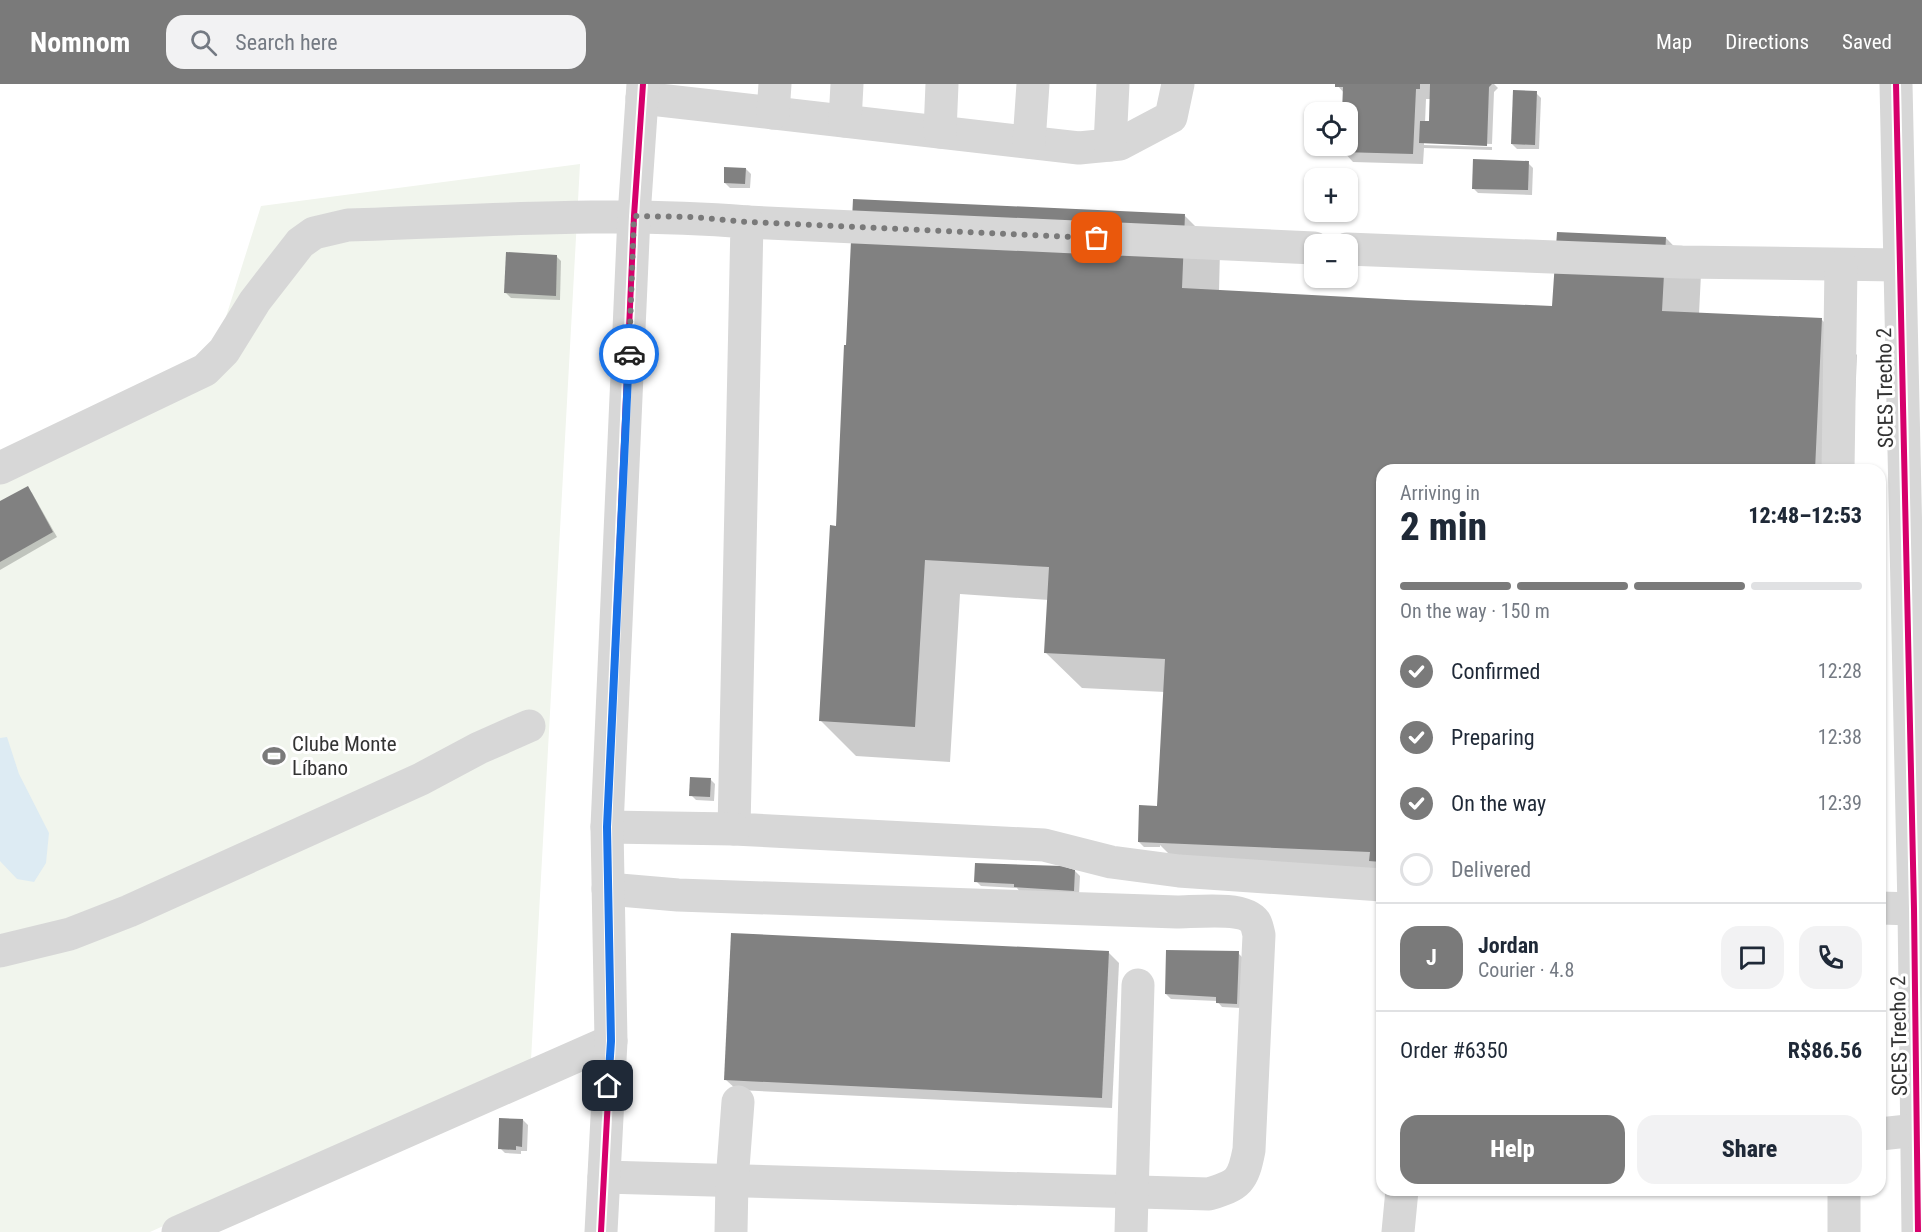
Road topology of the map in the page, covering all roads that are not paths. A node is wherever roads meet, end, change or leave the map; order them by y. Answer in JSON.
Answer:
{"nodes":[{"id":1,"x":847,"y":84,"type":"edge"},
{"id":2,"x":942,"y":84,"type":"edge"},
{"id":3,"x":1033,"y":84,"type":"edge"},
{"id":4,"x":1113,"y":84,"type":"edge"},
{"id":5,"x":1178,"y":84,"type":"edge"},
{"id":6,"x":1896,"y":84,"type":"edge"},
{"id":7,"x":642,"y":91,"type":"edge"},
{"id":8,"x":774,"y":98,"type":"edge"},
{"id":9,"x":845,"y":121,"type":"junction"},
{"id":10,"x":940,"y":132,"type":"junction"},
{"id":11,"x":1029,"y":142,"type":"junction"},
{"id":12,"x":1110,"y":145,"type":"junction"},
{"id":13,"x":634,"y":216,"type":"junction"},
{"id":14,"x":747,"y":222,"type":"junction"},
{"id":15,"x":1304,"y":248,"type":"edge"},
{"id":16,"x":1358,"y":249,"type":"edge"},
{"id":17,"x":1841,"y":266,"type":"junction"},
{"id":18,"x":1899,"y":266,"type":"junction"},
{"id":19,"x":1838,"y":464,"type":"edge"},
{"id":20,"x":0,"y":468,"type":"edge"},
{"id":21,"x":1914,"y":532,"type":"edge"},
{"id":22,"x":1914,"y":583,"type":"edge"},
{"id":23,"x":530,"y":726,"type":"dead end"},
{"id":24,"x":607,"y":827,"type":"junction"},
{"id":25,"x":734,"y":829,"type":"junction"},
{"id":26,"x":1376,"y":885,"type":"edge"},
{"id":27,"x":608,"y":889,"type":"junction"},
{"id":28,"x":1886,"y":908,"type":"edge"},
{"id":29,"x":1914,"y":909,"type":"junction"},
{"id":30,"x":0,"y":951,"type":"edge"},
{"id":31,"x":1138,"y":985,"type":"dead end"},
{"id":32,"x":611,"y":1041,"type":"junction"},
{"id":33,"x":738,"y":1102,"type":"dead end"},
{"id":34,"x":1917,"y":1130,"type":"junction"},
{"id":35,"x":1886,"y":1133,"type":"edge"},
{"id":36,"x":603,"y":1177,"type":"junction"},
{"id":37,"x":732,"y":1181,"type":"junction"},
{"id":38,"x":1131,"y":1192,"type":"junction"},
{"id":39,"x":1401,"y":1196,"type":"edge"},
{"id":40,"x":1844,"y":1196,"type":"edge"},
{"id":41,"x":178,"y":1232,"type":"edge"},
{"id":42,"x":601,"y":1232,"type":"edge"},
{"id":43,"x":731,"y":1232,"type":"edge"},
{"id":44,"x":1131,"y":1232,"type":"edge"},
{"id":45,"x":1398,"y":1232,"type":"edge"},
{"id":46,"x":1844,"y":1232,"type":"edge"},
{"id":47,"x":1918,"y":1232,"type":"edge"}],
"edges":[{"from":1,"to":9,"type":"street"},
{"from":2,"to":10,"type":"street"},
{"from":3,"to":11,"type":"street"},
{"from":4,"to":12,"type":"street"},
{"from":5,"to":12,"type":"street"},
{"from":6,"to":18,"type":"street","name":"SCES Trecho 2"},
{"from":7,"to":8,"type":"street"},
{"from":7,"to":13,"type":"street"},
{"from":8,"to":9,"type":"street"},
{"from":9,"to":10,"type":"street"},
{"from":10,"to":11,"type":"street"},
{"from":11,"to":12,"type":"street"},
{"from":13,"to":14,"type":"street"},
{"from":13,"to":20,"type":"street"},
{"from":13,"to":24,"type":"street"},
{"from":14,"to":15,"type":"street"},
{"from":14,"to":25,"type":"street"},
{"from":16,"to":17,"type":"street"},
{"from":17,"to":18,"type":"street"},
{"from":17,"to":19,"type":"street"},
{"from":18,"to":21,"type":"street","name":"SCES Trecho 2"},
{"from":21,"to":22,"type":"street","name":"SCES Trecho 2"},
{"from":22,"to":29,"type":"street","name":"SCES Trecho 2"},
{"from":23,"to":30,"type":"street"},
{"from":24,"to":25,"type":"street"},
{"from":24,"to":27,"type":"street"},
{"from":25,"to":26,"type":"street"},
{"from":27,"to":32,"type":"street"},
{"from":27,"to":38,"type":"street"},
{"from":28,"to":29,"type":"street"},
{"from":29,"to":34,"type":"street","name":"SCES Trecho 2"},
{"from":31,"to":38,"type":"street"},
{"from":32,"to":36,"type":"street"},
{"from":32,"to":41,"type":"street"},
{"from":33,"to":37,"type":"street"},
{"from":34,"to":35,"type":"street"},
{"from":34,"to":47,"type":"street","name":"SCES Trecho 2"},
{"from":36,"to":37,"type":"street"},
{"from":36,"to":42,"type":"street"},
{"from":37,"to":38,"type":"street"},
{"from":37,"to":43,"type":"street"},
{"from":38,"to":44,"type":"street"},
{"from":39,"to":45,"type":"street"},
{"from":40,"to":46,"type":"street"}]}
